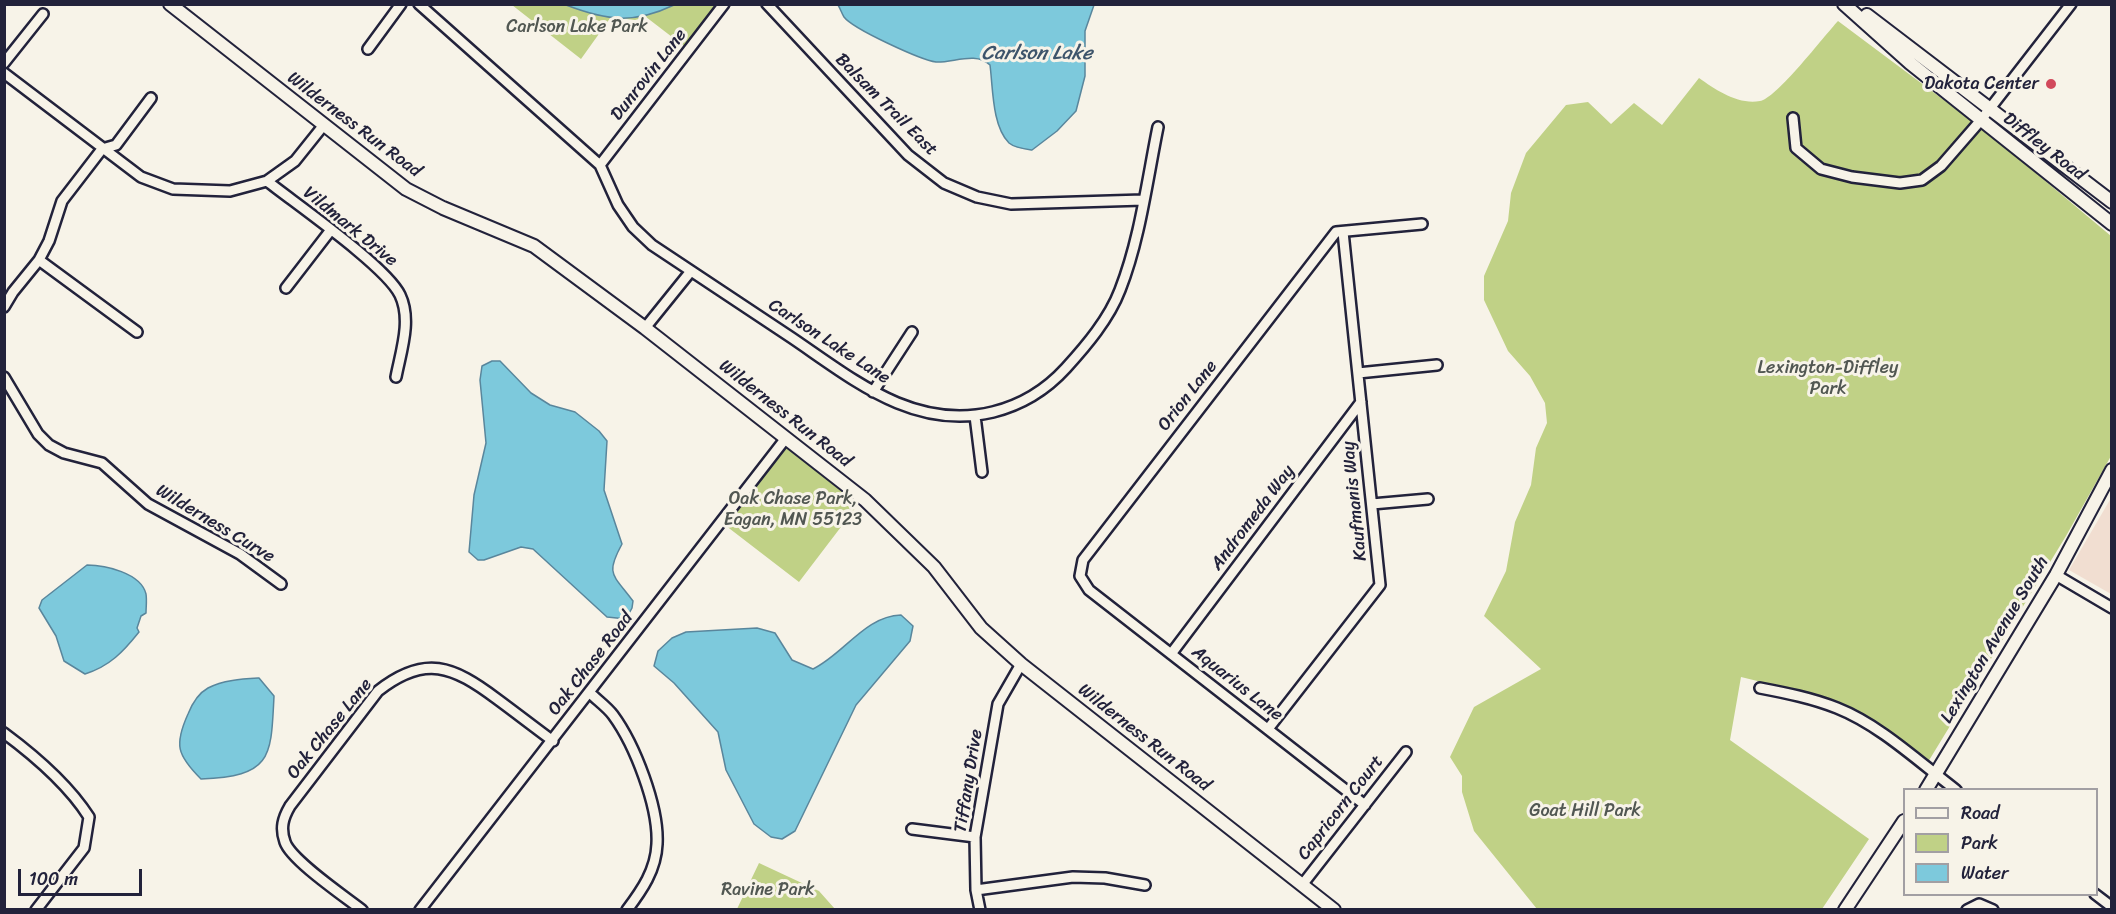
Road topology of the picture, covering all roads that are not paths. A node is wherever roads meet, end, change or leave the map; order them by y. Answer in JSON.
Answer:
{"nodes":[{"id":1,"x":170,"y":4,"type":"edge"},
{"id":2,"x":401,"y":4,"type":"edge"},
{"id":3,"x":419,"y":4,"type":"edge"},
{"id":4,"x":724,"y":4,"type":"edge"},
{"id":5,"x":767,"y":4,"type":"edge"},
{"id":6,"x":1844,"y":4,"type":"edge"},
{"id":7,"x":1852,"y":4,"type":"edge"},
{"id":8,"x":2071,"y":4,"type":"edge"},
{"id":9,"x":43,"y":14,"type":"dead end"},
{"id":10,"x":368,"y":49,"type":"dead end"},
{"id":11,"x":4,"y":63,"type":"edge"},
{"id":12,"x":4,"y":73,"type":"edge"},
{"id":13,"x":151,"y":98,"type":"dead end"},
{"id":14,"x":1990,"y":108,"type":"junction"},
{"id":15,"x":1793,"y":118,"type":"dead end"},
{"id":16,"x":1981,"y":120,"type":"junction"},
{"id":17,"x":323,"y":126,"type":"junction"},
{"id":18,"x":1158,"y":127,"type":"dead end"},
{"id":19,"x":102,"y":149,"type":"junction"},
{"id":20,"x":600,"y":165,"type":"junction"},
{"id":21,"x":267,"y":181,"type":"junction"},
{"id":22,"x":1143,"y":200,"type":"junction"},
{"id":23,"x":2112,"y":202,"type":"edge"},
{"id":24,"x":1422,"y":224,"type":"dead end"},
{"id":25,"x":2112,"y":224,"type":"edge"},
{"id":26,"x":330,"y":231,"type":"junction"},
{"id":27,"x":1343,"y":232,"type":"junction"},
{"id":28,"x":39,"y":260,"type":"junction"},
{"id":29,"x":691,"y":272,"type":"junction"},
{"id":30,"x":286,"y":288,"type":"dead end"},
{"id":31,"x":4,"y":307,"type":"edge"},
{"id":32,"x":645,"y":328,"type":"junction"},
{"id":33,"x":137,"y":332,"type":"dead end"},
{"id":34,"x":912,"y":332,"type":"dead end"},
{"id":35,"x":1437,"y":365,"type":"dead end"},
{"id":36,"x":1358,"y":373,"type":"junction"},
{"id":37,"x":4,"y":377,"type":"edge"},
{"id":38,"x":396,"y":377,"type":"dead end"},
{"id":39,"x":873,"y":392,"type":"junction"},
{"id":40,"x":1361,"y":402,"type":"junction"},
{"id":41,"x":975,"y":416,"type":"junction"},
{"id":42,"x":786,"y":438,"type":"junction"},
{"id":43,"x":2112,"y":470,"type":"edge"},
{"id":44,"x":982,"y":472,"type":"dead end"},
{"id":45,"x":2112,"y":483,"type":"edge"},
{"id":46,"x":1428,"y":499,"type":"dead end"},
{"id":47,"x":1372,"y":504,"type":"junction"},
{"id":48,"x":2093,"y":508,"type":"junction"},
{"id":49,"x":2056,"y":575,"type":"junction"},
{"id":50,"x":280,"y":584,"type":"dead end"},
{"id":51,"x":1089,"y":590,"type":"joint"},
{"id":52,"x":2112,"y":608,"type":"edge"},
{"id":53,"x":1171,"y":654,"type":"junction"},
{"id":54,"x":1021,"y":664,"type":"junction"},
{"id":55,"x":1760,"y":688,"type":"dead end"},
{"id":56,"x":590,"y":693,"type":"junction"},
{"id":57,"x":1268,"y":729,"type":"junction"},
{"id":58,"x":4,"y":733,"type":"edge"},
{"id":59,"x":552,"y":741,"type":"junction"},
{"id":60,"x":1406,"y":752,"type":"dead end"},
{"id":61,"x":1936,"y":774,"type":"junction"},
{"id":62,"x":1927,"y":788,"type":"edge"},
{"id":63,"x":1955,"y":788,"type":"edge"},
{"id":64,"x":1365,"y":805,"type":"junction"},
{"id":65,"x":1903,"y":824,"type":"edge"},
{"id":66,"x":912,"y":829,"type":"dead end"},
{"id":67,"x":975,"y":837,"type":"junction"},
{"id":68,"x":1145,"y":885,"type":"dead end"},
{"id":69,"x":1302,"y":885,"type":"junction"},
{"id":70,"x":976,"y":890,"type":"junction"},
{"id":71,"x":2098,"y":896,"type":"edge"},
{"id":72,"x":2112,"y":907,"type":"edge"},
{"id":73,"x":36,"y":909,"type":"edge"},
{"id":74,"x":362,"y":909,"type":"edge"},
{"id":75,"x":420,"y":909,"type":"edge"},
{"id":76,"x":627,"y":909,"type":"edge"},
{"id":77,"x":980,"y":909,"type":"edge"},
{"id":78,"x":1334,"y":909,"type":"edge"},
{"id":79,"x":1845,"y":909,"type":"edge"},
{"id":80,"x":1967,"y":909,"type":"edge"},
{"id":81,"x":1993,"y":909,"type":"edge"}],
"edges":[{"from":1,"to":17,"type":"street","name":"Wilderness Run Road"},
{"from":2,"to":10,"type":"street"},
{"from":3,"to":20,"type":"street","name":"Carlson Lake Lane"},
{"from":4,"to":20,"type":"street","name":"Dunrovin Lane"},
{"from":5,"to":22,"type":"street","name":"Balsam Trail East"},
{"from":6,"to":16,"type":"street","name":"Diffley Road"},
{"from":7,"to":14,"type":"street","name":"Diffley Road"},
{"from":8,"to":14,"type":"street"},
{"from":9,"to":11,"type":"street"},
{"from":12,"to":19,"type":"street"},
{"from":13,"to":19,"type":"street"},
{"from":14,"to":16,"type":"street"},
{"from":14,"to":23,"type":"street","name":"Diffley Road"},
{"from":15,"to":16,"type":"street"},
{"from":16,"to":25,"type":"street","name":"Diffley Road"},
{"from":17,"to":21,"type":"street"},
{"from":17,"to":32,"type":"street","name":"Wilderness Run Road"},
{"from":18,"to":22,"type":"street","name":"Carlson Lake Lane"},
{"from":19,"to":21,"type":"street"},
{"from":19,"to":28,"type":"street"},
{"from":20,"to":29,"type":"street","name":"Carlson Lake Lane"},
{"from":21,"to":26,"type":"street","name":"Vildmark Drive"},
{"from":22,"to":41,"type":"street","name":"Carlson Lake Lane"},
{"from":24,"to":27,"type":"street"},
{"from":26,"to":30,"type":"street"},
{"from":26,"to":38,"type":"street","name":"Vildmark Drive"},
{"from":27,"to":36,"type":"street","name":"Kaufmanis Way"},
{"from":27,"to":51,"type":"street","name":"Orion Lane"},
{"from":28,"to":31,"type":"street"},
{"from":28,"to":33,"type":"street"},
{"from":29,"to":32,"type":"street"},
{"from":29,"to":39,"type":"street","name":"Carlson Lake Lane"},
{"from":32,"to":42,"type":"street","name":"Wilderness Run Road"},
{"from":34,"to":39,"type":"street"},
{"from":35,"to":36,"type":"street"},
{"from":36,"to":40,"type":"street","name":"Kaufmanis Way"},
{"from":37,"to":50,"type":"street","name":"Wilderness Curve"},
{"from":39,"to":41,"type":"street","name":"Carlson Lake Lane"},
{"from":40,"to":47,"type":"street","name":"Kaufmanis Way"},
{"from":40,"to":53,"type":"street","name":"Andromeda Way"},
{"from":41,"to":44,"type":"street"},
{"from":42,"to":54,"type":"street","name":"Wilderness Run Road"},
{"from":42,"to":56,"type":"street","name":"Oak Chase Road"},
{"from":43,"to":48,"type":"street","name":"Lexington Avenue South"},
{"from":45,"to":48,"type":"street","name":"Lexington Avenue South"},
{"from":46,"to":47,"type":"street"},
{"from":47,"to":57,"type":"street","name":"Kaufmanis Way"},
{"from":48,"to":49,"type":"street","name":"Lexington Avenue South"},
{"from":49,"to":52,"type":"street"},
{"from":49,"to":61,"type":"street","name":"Lexington Avenue South"},
{"from":51,"to":53,"type":"street","name":"Aquarius Lane"},
{"from":53,"to":57,"type":"street","name":"Aquarius Lane"},
{"from":54,"to":67,"type":"street","name":"Tiffany Drive"},
{"from":54,"to":69,"type":"street","name":"Wilderness Run Road"},
{"from":55,"to":61,"type":"street"},
{"from":56,"to":59,"type":"street","name":"Oak Chase Road"},
{"from":56,"to":76,"type":"street"},
{"from":57,"to":64,"type":"street","name":"Aquarius Lane"},
{"from":58,"to":73,"type":"street"},
{"from":59,"to":74,"type":"street","name":"Oak Chase Lane"},
{"from":59,"to":75,"type":"street","name":"Oak Chase Road"},
{"from":60,"to":64,"type":"street","name":"Capricorn Court"},
{"from":61,"to":62,"type":"street","name":"Lexington Avenue South"},
{"from":61,"to":63,"type":"street"},
{"from":64,"to":69,"type":"street","name":"Capricorn Court"},
{"from":65,"to":79,"type":"street"},
{"from":66,"to":67,"type":"street"},
{"from":67,"to":70,"type":"street","name":"Tiffany Drive"},
{"from":68,"to":70,"type":"street"},
{"from":69,"to":78,"type":"street","name":"Wilderness Run Road"},
{"from":70,"to":77,"type":"street","name":"Tiffany Drive"},
{"from":71,"to":72,"type":"street"},
{"from":80,"to":81,"type":"street"}]}
